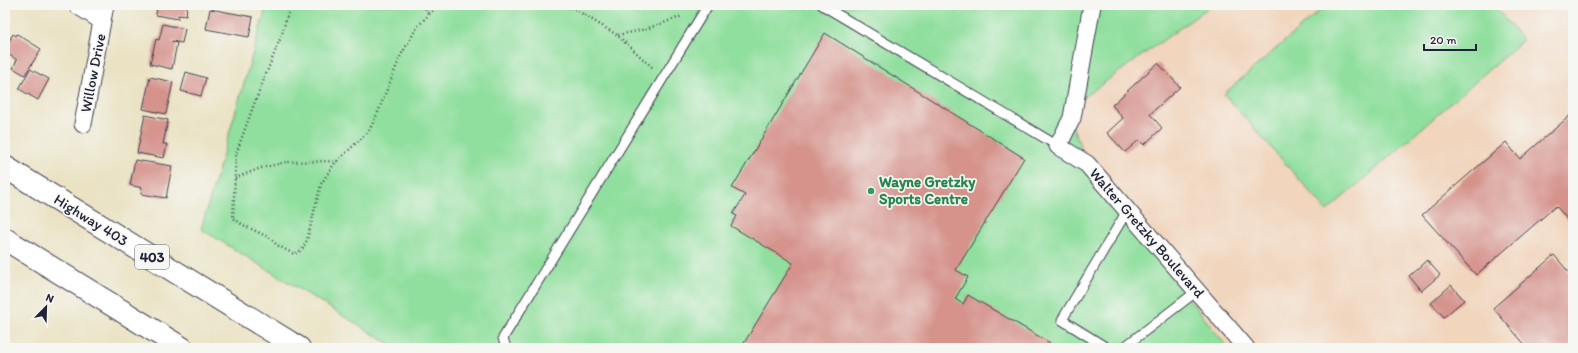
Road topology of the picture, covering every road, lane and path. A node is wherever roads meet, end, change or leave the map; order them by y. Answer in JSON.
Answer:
{"nodes":[{"id":1,"x":77,"y":5,"type":"edge"},
{"id":2,"x":290,"y":5,"type":"edge"},
{"id":3,"x":424,"y":5,"type":"edge"},
{"id":4,"x":438,"y":5,"type":"edge"},
{"id":5,"x":568,"y":5,"type":"edge"},
{"id":6,"x":708,"y":5,"type":"edge"},
{"id":7,"x":822,"y":5,"type":"edge"},
{"id":8,"x":1092,"y":5,"type":"edge"},
{"id":9,"x":104,"y":13,"type":"edge"},
{"id":10,"x":428,"y":15,"type":"junction"},
{"id":11,"x":683,"y":16,"type":"dead end"},
{"id":12,"x":617,"y":35,"type":"junction"},
{"id":13,"x":653,"y":68,"type":"dead end"},
{"id":14,"x":83,"y":124,"type":"dead end"},
{"id":15,"x":1058,"y":146,"type":"junction"},
{"id":16,"x":338,"y":161,"type":"junction"},
{"id":17,"x":5,"y":167,"type":"edge"},
{"id":18,"x":235,"y":178,"type":"junction"},
{"id":19,"x":1128,"y":211,"type":"junction"},
{"id":20,"x":5,"y":239,"type":"edge"},
{"id":21,"x":1197,"y":291,"type":"junction"},
{"id":22,"x":182,"y":348,"type":"edge"},
{"id":23,"x":299,"y":348,"type":"edge"},
{"id":24,"x":506,"y":348,"type":"edge"},
{"id":25,"x":1107,"y":348,"type":"edge"},
{"id":26,"x":1123,"y":348,"type":"edge"},
{"id":27,"x":1246,"y":348,"type":"edge"}],
"edges":[{"from":1,"to":9,"type":"street","name":"Willow Drive"},
{"from":2,"to":18,"type":"path"},
{"from":3,"to":10,"type":"path"},
{"from":4,"to":10,"type":"path"},
{"from":5,"to":12,"type":"path"},
{"from":6,"to":24,"type":"lane"},
{"from":7,"to":15,"type":"lane"},
{"from":8,"to":15,"type":"street"},
{"from":9,"to":14,"type":"street","name":"Willow Drive"},
{"from":10,"to":16,"type":"path"},
{"from":11,"to":12,"type":"path"},
{"from":12,"to":13,"type":"path"},
{"from":15,"to":19,"type":"street","name":"Walter Gretzky Boulevard"},
{"from":16,"to":18,"type":"path"},
{"from":16,"to":18,"type":"path"},
{"from":17,"to":23,"type":"highway","name":"Highway 403","number":"403"},
{"from":19,"to":21,"type":"street","name":"Walter Gretzky Boulevard"},
{"from":19,"to":25,"type":"lane"},
{"from":20,"to":22,"type":"highway"},
{"from":21,"to":26,"type":"lane"},
{"from":21,"to":27,"type":"street","name":"Walter Gretzky Boulevard"}]}
